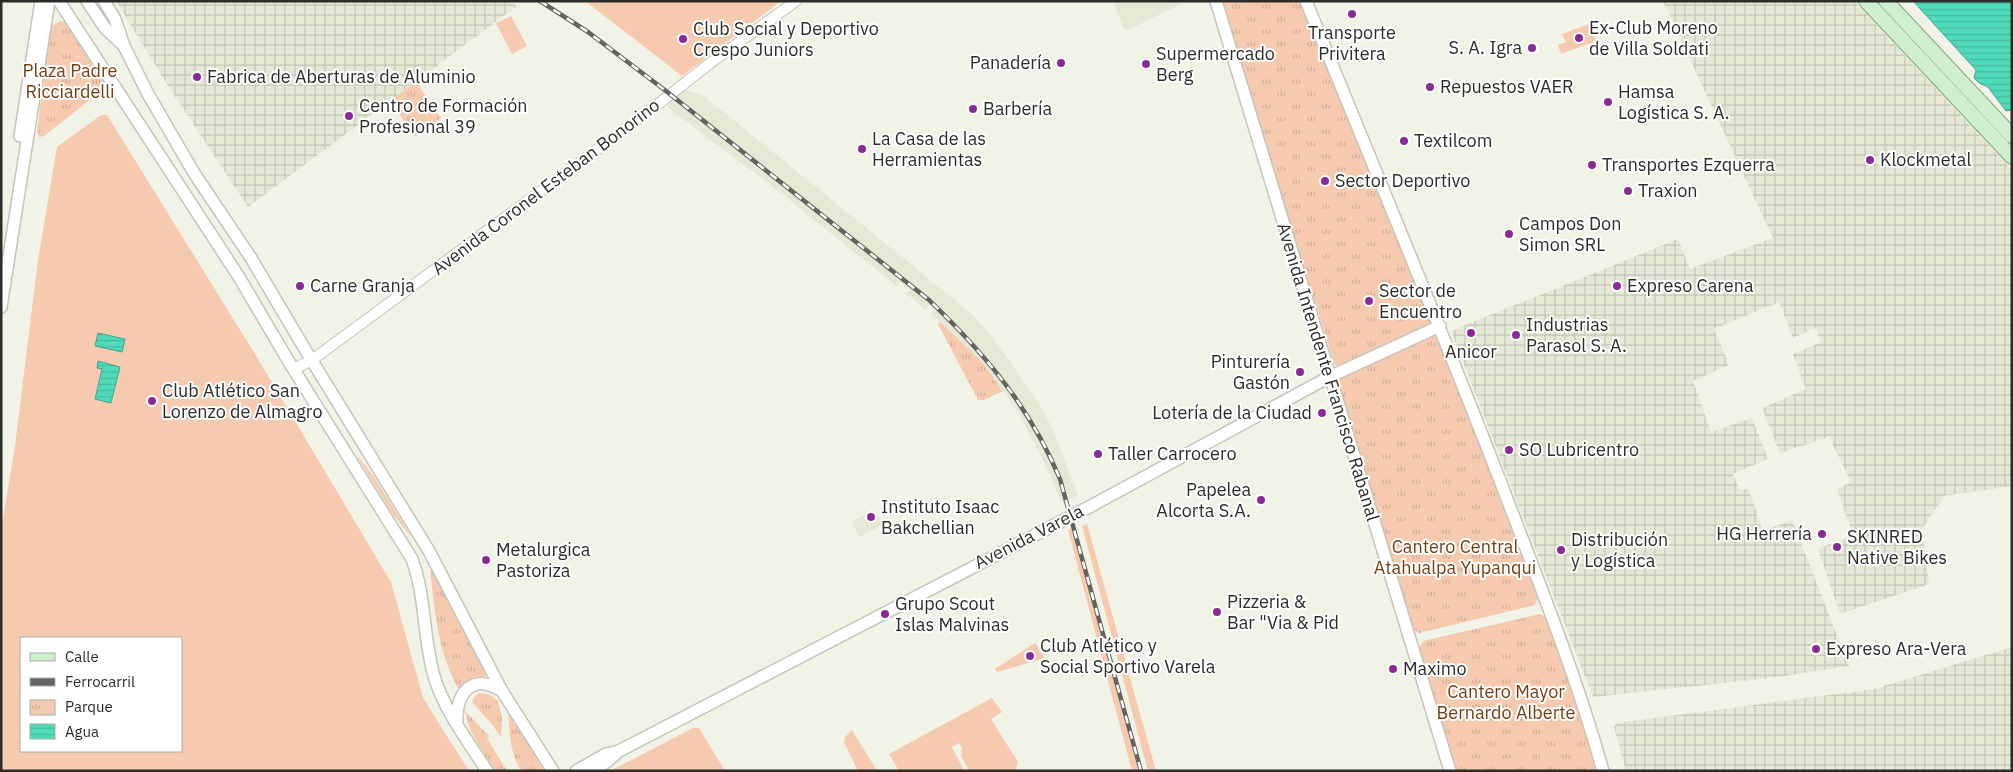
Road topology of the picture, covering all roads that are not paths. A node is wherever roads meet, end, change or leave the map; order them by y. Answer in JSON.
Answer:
{"nodes":[{"id":1,"x":41,"y":1,"type":"edge"},
{"id":2,"x":49,"y":1,"type":"edge"},
{"id":3,"x":59,"y":1,"type":"edge"},
{"id":4,"x":87,"y":1,"type":"edge"},
{"id":5,"x":104,"y":1,"type":"edge"},
{"id":6,"x":796,"y":1,"type":"edge"},
{"id":7,"x":1216,"y":1,"type":"edge"},
{"id":8,"x":1306,"y":1,"type":"edge"},
{"id":9,"x":1866,"y":1,"type":"edge"},
{"id":10,"x":1886,"y":1,"type":"edge"},
{"id":11,"x":124,"y":46,"type":"junction"},
{"id":12,"x":1939,"y":69,"type":"junction"},
{"id":13,"x":2012,"y":136,"type":"edge"},
{"id":14,"x":2012,"y":157,"type":"edge"},
{"id":15,"x":1,"y":264,"type":"edge"},
{"id":16,"x":1,"y":307,"type":"edge"},
{"id":17,"x":1440,"y":326,"type":"junction"},
{"id":18,"x":312,"y":360,"type":"junction"},
{"id":19,"x":294,"y":369,"type":"junction"},
{"id":20,"x":1329,"y":377,"type":"junction"},
{"id":21,"x":502,"y":691,"type":"junction"},
{"id":22,"x":456,"y":723,"type":"junction"},
{"id":23,"x":619,"y":750,"type":"junction"},
{"id":24,"x":487,"y":771,"type":"edge"},
{"id":25,"x":553,"y":771,"type":"edge"},
{"id":26,"x":576,"y":771,"type":"edge"},
{"id":27,"x":594,"y":771,"type":"edge"},
{"id":28,"x":1450,"y":771,"type":"edge"},
{"id":29,"x":1603,"y":771,"type":"edge"}],
"edges":[{"from":1,"to":15,"type":"main road"},
{"from":2,"to":16,"type":"main road"},
{"from":3,"to":19,"type":"main road"},
{"from":4,"to":11,"type":"main road"},
{"from":5,"to":11,"type":"main road"},
{"from":6,"to":18,"type":"street","name":"Avenida Coronel Esteban Bonorino"},
{"from":7,"to":20,"type":"main road","name":"Avenida Intendente Francisco Rabanal"},
{"from":8,"to":17,"type":"main road"},
{"from":9,"to":12,"type":"main road"},
{"from":10,"to":12,"type":"main road"},
{"from":11,"to":18,"type":"main road"},
{"from":12,"to":13,"type":"main road"},
{"from":12,"to":14,"type":"main road"},
{"from":17,"to":20,"type":"main road","name":"Avenida Varela"},
{"from":17,"to":29,"type":"main road"},
{"from":18,"to":19,"type":"street","name":"Avenida Coronel Esteban Bonorino"},
{"from":18,"to":21,"type":"main road"},
{"from":19,"to":22,"type":"main road"},
{"from":20,"to":23,"type":"main road","name":"Avenida Varela"},
{"from":20,"to":28,"type":"main road","name":"Avenida Intendente Francisco Rabanal"},
{"from":21,"to":22,"type":"main road"},
{"from":21,"to":25,"type":"main road"},
{"from":22,"to":24,"type":"main road"},
{"from":23,"to":26,"type":"main road","name":"Avenida Varela"},
{"from":23,"to":27,"type":"main road","name":"Avenida Varela"}]}
